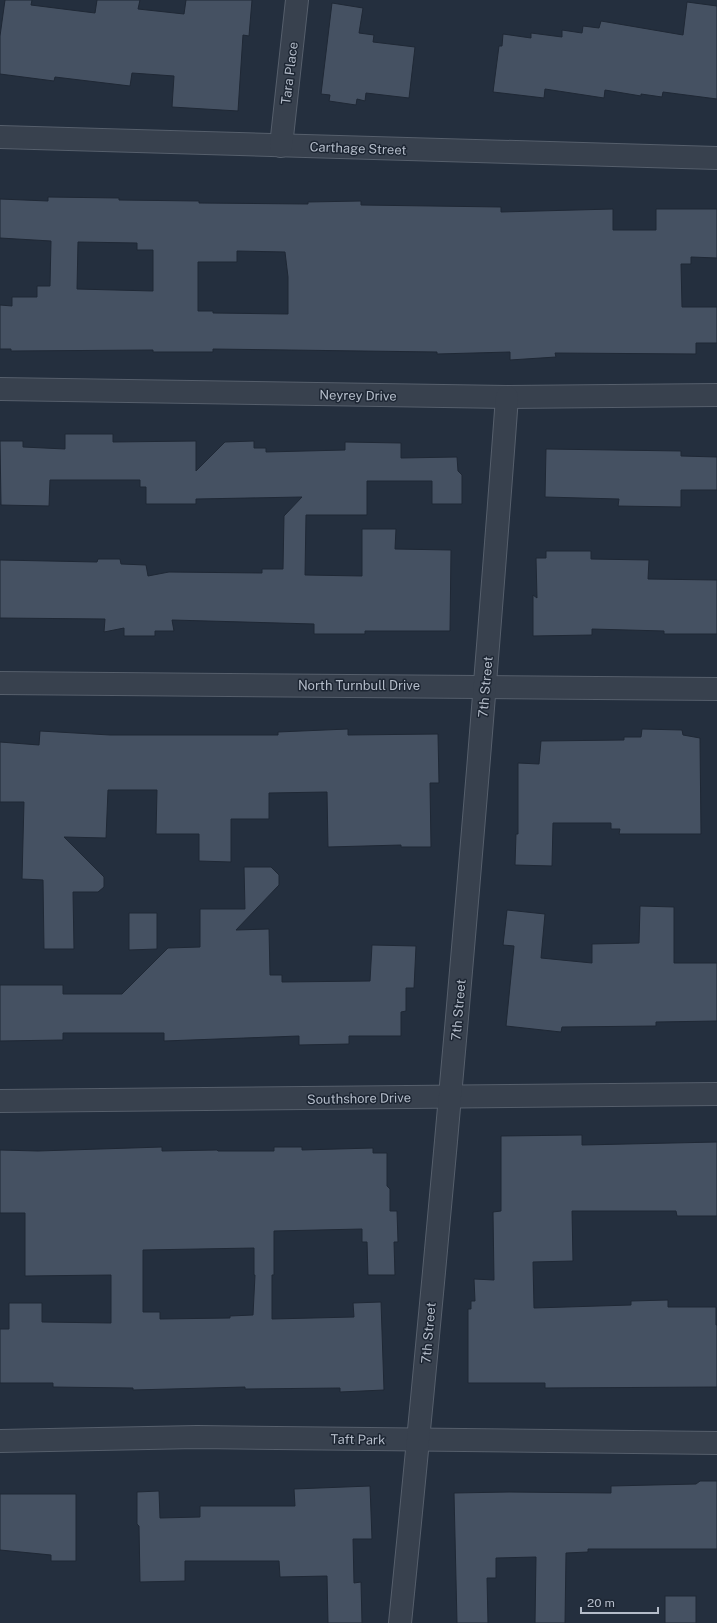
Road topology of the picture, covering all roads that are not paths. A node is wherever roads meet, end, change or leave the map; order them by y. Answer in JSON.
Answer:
{"nodes":[{"id":1,"x":298,"y":0,"type":"edge"},
{"id":2,"x":0,"y":137,"type":"edge"},
{"id":3,"x":281,"y":146,"type":"junction"},
{"id":4,"x":717,"y":158,"type":"edge"},
{"id":5,"x":0,"y":389,"type":"edge"},
{"id":6,"x":717,"y":396,"type":"edge"},
{"id":7,"x":507,"y":397,"type":"junction"},
{"id":8,"x":0,"y":683,"type":"edge"},
{"id":9,"x":486,"y":686,"type":"junction"},
{"id":10,"x":717,"y":689,"type":"edge"},
{"id":11,"x":717,"y":1094,"type":"edge"},
{"id":12,"x":451,"y":1097,"type":"junction"},
{"id":13,"x":0,"y":1101,"type":"edge"},
{"id":14,"x":418,"y":1440,"type":"junction"},
{"id":15,"x":0,"y":1441,"type":"edge"},
{"id":16,"x":717,"y":1443,"type":"edge"},
{"id":17,"x":400,"y":1623,"type":"edge"}],
"edges":[{"from":1,"to":3,"type":"street","name":"Tara Place"},
{"from":2,"to":3,"type":"street","name":"Carthage Street"},
{"from":3,"to":4,"type":"street","name":"Carthage Street"},
{"from":5,"to":7,"type":"street","name":"Neyrey Drive"},
{"from":6,"to":7,"type":"street","name":"Neyrey Drive"},
{"from":7,"to":9,"type":"street","name":"7th Street"},
{"from":8,"to":9,"type":"street","name":"North Turnbull Drive"},
{"from":9,"to":10,"type":"street","name":"North Turnbull Drive"},
{"from":9,"to":12,"type":"street","name":"7th Street"},
{"from":11,"to":12,"type":"street","name":"Southshore Drive"},
{"from":12,"to":13,"type":"street","name":"Southshore Drive"},
{"from":12,"to":14,"type":"street","name":"7th Street"},
{"from":14,"to":15,"type":"street","name":"Taft Park"},
{"from":14,"to":16,"type":"street","name":"Taft Park"},
{"from":14,"to":17,"type":"street","name":"7th Street"}]}
